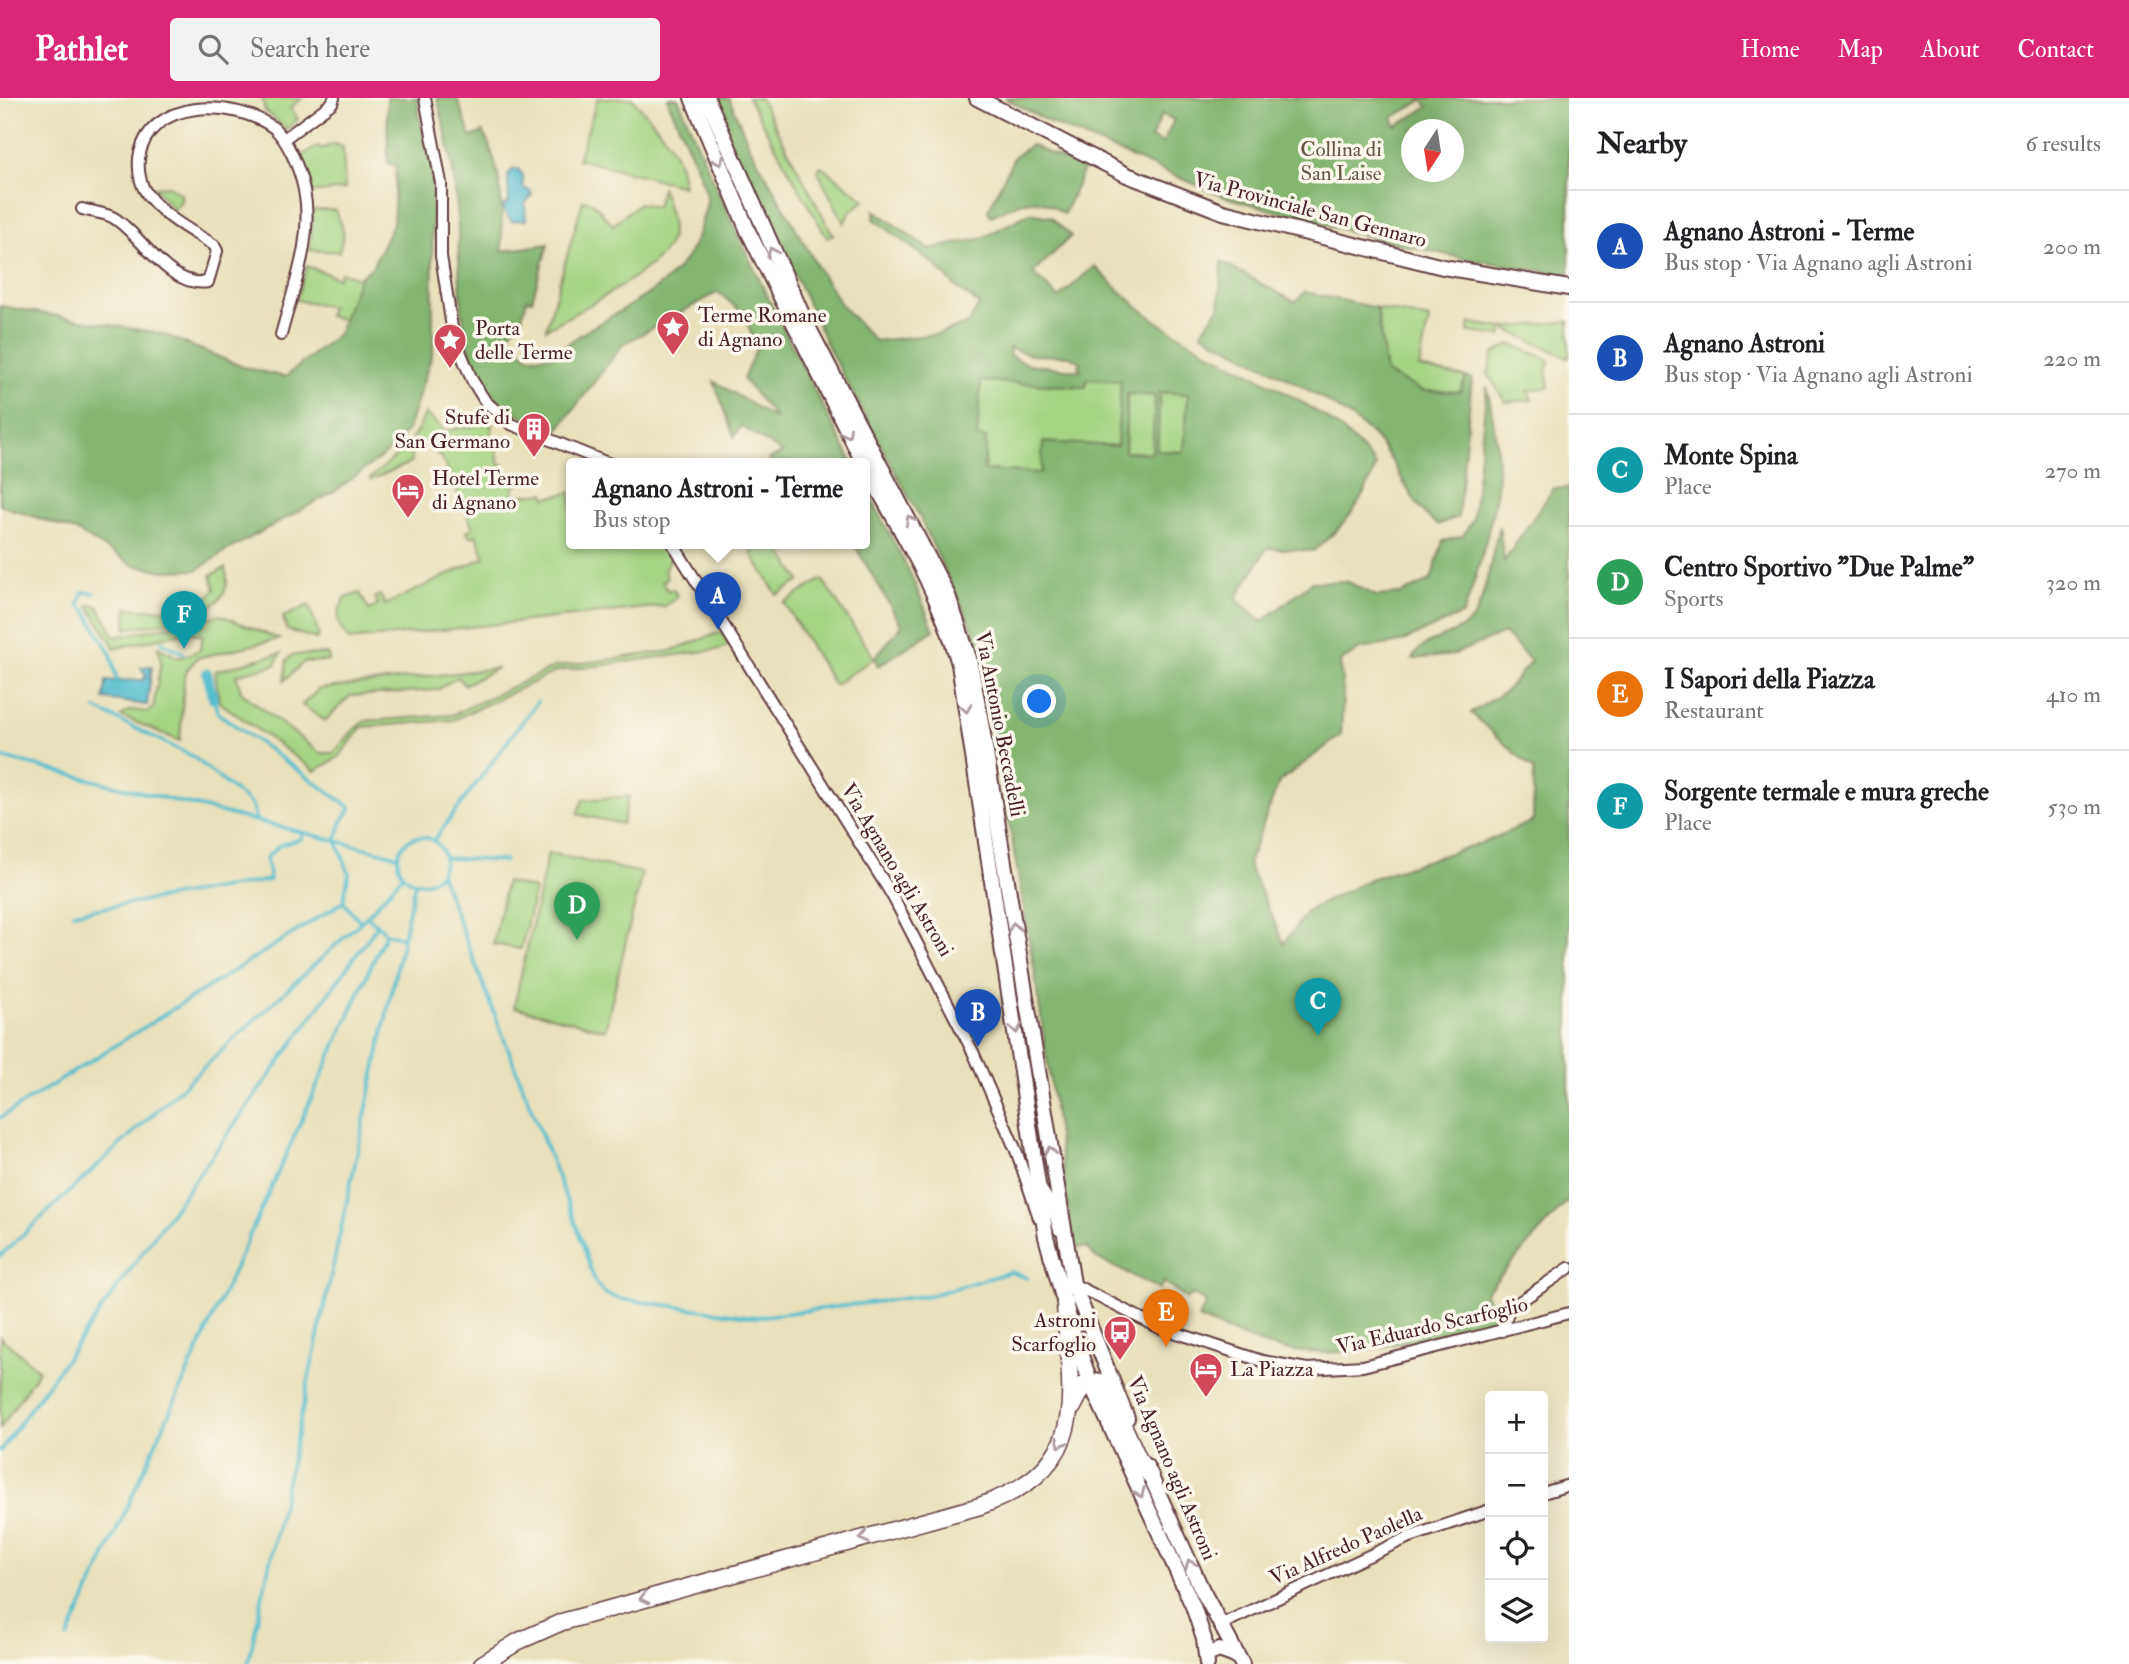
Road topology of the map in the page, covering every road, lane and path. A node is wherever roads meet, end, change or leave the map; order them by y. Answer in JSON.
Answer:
{"nodes":[{"id":1,"x":334,"y":98,"type":"edge"},
{"id":2,"x":425,"y":98,"type":"edge"},
{"id":3,"x":692,"y":98,"type":"edge"},
{"id":4,"x":707,"y":98,"type":"edge"},
{"id":5,"x":977,"y":98,"type":"edge"},
{"id":6,"x":284,"y":139,"type":"junction"},
{"id":7,"x":82,"y":209,"type":"dead end"},
{"id":8,"x":1569,"y":288,"type":"edge"},
{"id":9,"x":281,"y":335,"type":"dead end"},
{"id":10,"x":595,"y":458,"type":"edge"},
{"id":11,"x":861,"y":458,"type":"edge"},
{"id":12,"x":870,"y":476,"type":"edge"},
{"id":13,"x":676,"y":549,"type":"edge"},
{"id":14,"x":1017,"y":1153,"type":"junction"},
{"id":15,"x":1039,"y":1185,"type":"junction"},
{"id":16,"x":1046,"y":1237,"type":"junction"},
{"id":17,"x":1065,"y":1243,"type":"junction"},
{"id":18,"x":1569,"y":1268,"type":"edge"},
{"id":19,"x":1065,"y":1291,"type":"junction"},
{"id":20,"x":1104,"y":1300,"type":"junction"},
{"id":21,"x":1569,"y":1313,"type":"edge"},
{"id":22,"x":1085,"y":1320,"type":"junction"},
{"id":23,"x":1502,"y":1331,"type":"junction"},
{"id":24,"x":1090,"y":1381,"type":"junction"},
{"id":25,"x":1070,"y":1413,"type":"junction"},
{"id":26,"x":1150,"y":1475,"type":"junction"},
{"id":27,"x":1569,"y":1485,"type":"edge"},
{"id":28,"x":1548,"y":1491,"type":"edge"},
{"id":29,"x":1485,"y":1512,"type":"edge"},
{"id":30,"x":1220,"y":1625,"type":"junction"},
{"id":31,"x":1240,"y":1660,"type":"edge"},
{"id":32,"x":1208,"y":1661,"type":"edge"},
{"id":33,"x":482,"y":1664,"type":"edge"}],
"edges":[{"from":1,"to":6,"type":"street"},
{"from":2,"to":10,"type":"street"},
{"from":3,"to":11,"type":"main road","name":"Via Antonio Beccadelli","one_way":true},
{"from":17,"to":4,"type":"main road","name":"Via Antonio Beccadelli","one_way":true},
{"from":5,"to":8,"type":"main road","name":"Via Provinciale San Gennaro"},
{"from":6,"to":7,"type":"street"},
{"from":6,"to":9,"type":"street"},
{"from":12,"to":15,"type":"main road","name":"Via Antonio Beccadelli","one_way":true},
{"from":13,"to":14,"type":"street","name":"Via Agnano agli Astroni"},
{"from":14,"to":15,"type":"street"},
{"from":14,"to":16,"type":"street","name":"Via Agnano agli Astroni"},
{"from":15,"to":16,"type":"main road","name":"Via Antonio Beccadelli"},
{"from":15,"to":17,"type":"street"},
{"from":16,"to":19,"type":"main road","name":"Via Antonio Beccadelli"},
{"from":17,"to":19,"type":"main road","name":"Via Antonio Beccadelli"},
{"from":18,"to":23,"type":"street"},
{"from":19,"to":20,"type":"street","name":"Via Eduardo Scarfoglio"},
{"from":19,"to":22,"type":"main road","name":"Via Agnano agli Astroni"},
{"from":19,"to":24,"type":"main road","name":"Via Agnano agli Astroni"},
{"from":19,"to":25,"type":"highway"},
{"from":20,"to":22,"type":"street"},
{"from":20,"to":23,"type":"street","name":"Via Eduardo Scarfoglio"},
{"from":21,"to":23,"type":"street","name":"Via Eduardo Scarfoglio"},
{"from":22,"to":26,"type":"main road","name":"Via Agnano agli Astroni"},
{"from":24,"to":25,"type":"highway"},
{"from":24,"to":26,"type":"highway"},
{"from":24,"to":32,"type":"main road","name":"Via Agnano agli Astroni","one_way":true},
{"from":25,"to":33,"type":"highway","one_way":true},
{"from":30,"to":26,"type":"main road","name":"Via Agnano agli Astroni","one_way":true},
{"from":27,"to":28,"type":"street"},
{"from":29,"to":30,"type":"street","name":"Via Alfredo Paolella"},
{"from":30,"to":31,"type":"main road","name":"Via Agnano agli Astroni"},
{"from":31,"to":32,"type":"main road"}]}
